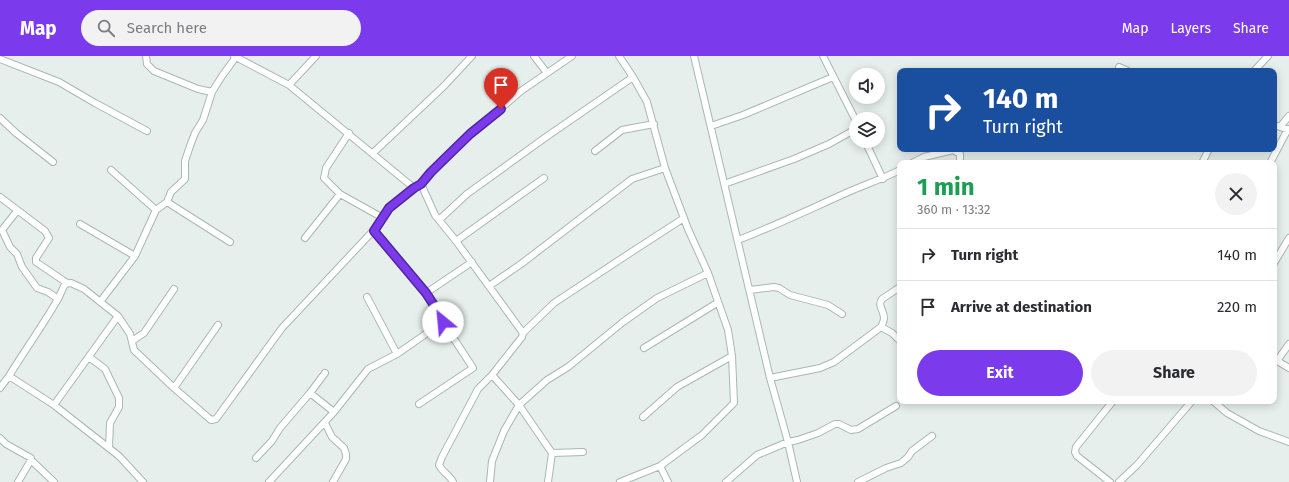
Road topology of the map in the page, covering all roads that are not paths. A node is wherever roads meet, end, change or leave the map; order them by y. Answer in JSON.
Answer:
{"nodes":[{"id":1,"x":146,"y":56,"type":"edge"},
{"id":2,"x":316,"y":56,"type":"edge"},
{"id":3,"x":472,"y":56,"type":"edge"},
{"id":4,"x":534,"y":56,"type":"edge"},
{"id":5,"x":572,"y":56,"type":"edge"},
{"id":6,"x":619,"y":56,"type":"edge"},
{"id":7,"x":694,"y":56,"type":"edge"},
{"id":8,"x":823,"y":56,"type":"edge"},
{"id":9,"x":1268,"y":56,"type":"edge"},
{"id":10,"x":235,"y":57,"type":"edge"},
{"id":11,"x":0,"y":59,"type":"edge"},
{"id":12,"x":1257,"y":68,"type":"edge"},
{"id":13,"x":547,"y":73,"type":"junction"},
{"id":14,"x":833,"y":76,"type":"junction"},
{"id":15,"x":633,"y":77,"type":"junction"},
{"id":16,"x":290,"y":85,"type":"junction"},
{"id":17,"x":212,"y":92,"type":"junction"},
{"id":18,"x":851,"y":112,"type":"edge"},
{"id":19,"x":1289,"y":116,"type":"edge"},
{"id":20,"x":0,"y":118,"type":"edge"},
{"id":21,"x":654,"y":124,"type":"junction"},
{"id":22,"x":711,"y":126,"type":"junction"},
{"id":23,"x":1277,"y":126,"type":"edge"},
{"id":24,"x":1289,"y":130,"type":"edge"},
{"id":25,"x":147,"y":131,"type":"dead end"},
{"id":26,"x":849,"y":132,"type":"edge"},
{"id":27,"x":349,"y":133,"type":"junction"},
{"id":28,"x":869,"y":148,"type":"edge"},
{"id":29,"x":594,"y":151,"type":"dead end"},
{"id":30,"x":1277,"y":151,"type":"edge"},
{"id":31,"x":943,"y":152,"type":"edge"},
{"id":32,"x":956,"y":152,"type":"edge"},
{"id":33,"x":373,"y":153,"type":"junction"},
{"id":34,"x":917,"y":160,"type":"edge"},
{"id":35,"x":960,"y":160,"type":"edge"},
{"id":36,"x":53,"y":162,"type":"dead end"},
{"id":37,"x":665,"y":168,"type":"junction"},
{"id":38,"x":111,"y":170,"type":"dead end"},
{"id":39,"x":897,"y":172,"type":"edge"},
{"id":40,"x":544,"y":178,"type":"dead end"},
{"id":41,"x":883,"y":179,"type":"junction"},
{"id":42,"x":421,"y":184,"type":"junction"},
{"id":43,"x":724,"y":184,"type":"junction"},
{"id":44,"x":414,"y":188,"type":"junction"},
{"id":45,"x":340,"y":194,"type":"junction"},
{"id":46,"x":0,"y":197,"type":"edge"},
{"id":47,"x":167,"y":202,"type":"junction"},
{"id":48,"x":156,"y":210,"type":"junction"},
{"id":49,"x":17,"y":211,"type":"junction"},
{"id":50,"x":383,"y":218,"type":"junction"},
{"id":51,"x":684,"y":218,"type":"junction"},
{"id":52,"x":439,"y":220,"type":"junction"},
{"id":53,"x":80,"y":224,"type":"dead end"},
{"id":54,"x":374,"y":231,"type":"junction"},
{"id":55,"x":1,"y":232,"type":"edge"},
{"id":56,"x":305,"y":238,"type":"dead end"},
{"id":57,"x":1289,"y":238,"type":"edge"},
{"id":58,"x":738,"y":240,"type":"junction"},
{"id":59,"x":456,"y":241,"type":"junction"},
{"id":60,"x":230,"y":242,"type":"dead end"},
{"id":61,"x":135,"y":256,"type":"junction"},
{"id":62,"x":1277,"y":259,"type":"edge"},
{"id":63,"x":472,"y":262,"type":"junction"},
{"id":64,"x":708,"y":274,"type":"junction"},
{"id":65,"x":67,"y":283,"type":"junction"},
{"id":66,"x":489,"y":286,"type":"junction"},
{"id":67,"x":174,"y":289,"type":"dead end"},
{"id":68,"x":897,"y":289,"type":"edge"},
{"id":69,"x":750,"y":290,"type":"junction"},
{"id":70,"x":426,"y":293,"type":"junction"},
{"id":71,"x":367,"y":297,"type":"dead end"},
{"id":72,"x":58,"y":299,"type":"junction"},
{"id":73,"x":100,"y":302,"type":"junction"},
{"id":74,"x":717,"y":303,"type":"junction"},
{"id":75,"x":842,"y":314,"type":"dead end"},
{"id":76,"x":118,"y":316,"type":"junction"},
{"id":77,"x":443,"y":322,"type":"junction"},
{"id":78,"x":218,"y":325,"type":"dead end"},
{"id":79,"x":881,"y":327,"type":"junction"},
{"id":80,"x":523,"y":333,"type":"junction"},
{"id":81,"x":897,"y":338,"type":"edge"},
{"id":82,"x":132,"y":341,"type":"junction"},
{"id":83,"x":1289,"y":344,"type":"edge"},
{"id":84,"x":644,"y":348,"type":"dead end"},
{"id":85,"x":397,"y":354,"type":"junction"},
{"id":86,"x":732,"y":356,"type":"junction"},
{"id":87,"x":89,"y":357,"type":"junction"},
{"id":88,"x":1277,"y":359,"type":"edge"},
{"id":89,"x":1277,"y":361,"type":"edge"},
{"id":90,"x":1289,"y":368,"type":"edge"},
{"id":91,"x":325,"y":374,"type":"dead end"},
{"id":92,"x":492,"y":375,"type":"junction"},
{"id":93,"x":9,"y":376,"type":"junction"},
{"id":94,"x":770,"y":378,"type":"junction"},
{"id":95,"x":0,"y":388,"type":"edge"},
{"id":96,"x":174,"y":388,"type":"junction"},
{"id":97,"x":310,"y":393,"type":"junction"},
{"id":98,"x":419,"y":404,"type":"dead end"},
{"id":99,"x":1111,"y":404,"type":"edge"},
{"id":100,"x":1189,"y":404,"type":"edge"},
{"id":101,"x":1217,"y":404,"type":"edge"},
{"id":102,"x":54,"y":405,"type":"junction"},
{"id":103,"x":519,"y":405,"type":"junction"},
{"id":104,"x":896,"y":406,"type":"dead end"},
{"id":105,"x":334,"y":412,"type":"junction"},
{"id":106,"x":643,"y":417,"type":"dead end"},
{"id":107,"x":325,"y":423,"type":"junction"},
{"id":108,"x":932,"y":436,"type":"dead end"},
{"id":109,"x":0,"y":438,"type":"edge"},
{"id":110,"x":788,"y":442,"type":"junction"},
{"id":111,"x":1289,"y":442,"type":"edge"},
{"id":112,"x":109,"y":448,"type":"junction"},
{"id":113,"x":583,"y":452,"type":"dead end"},
{"id":114,"x":552,"y":453,"type":"junction"},
{"id":115,"x":256,"y":458,"type":"dead end"},
{"id":116,"x":31,"y":460,"type":"junction"},
{"id":117,"x":660,"y":466,"type":"junction"},
{"id":118,"x":18,"y":482,"type":"edge"},
{"id":119,"x":54,"y":482,"type":"edge"},
{"id":120,"x":143,"y":482,"type":"edge"},
{"id":121,"x":269,"y":482,"type":"edge"},
{"id":122,"x":333,"y":482,"type":"edge"},
{"id":123,"x":453,"y":482,"type":"edge"},
{"id":124,"x":490,"y":482,"type":"edge"},
{"id":125,"x":548,"y":482,"type":"edge"},
{"id":126,"x":620,"y":482,"type":"edge"},
{"id":127,"x":668,"y":482,"type":"edge"},
{"id":128,"x":726,"y":482,"type":"edge"},
{"id":129,"x":797,"y":482,"type":"edge"},
{"id":130,"x":858,"y":482,"type":"edge"},
{"id":131,"x":1110,"y":482,"type":"edge"},
{"id":132,"x":1119,"y":482,"type":"edge"}],
"edges":[{"from":1,"to":17,"type":"street"},
{"from":2,"to":16,"type":"street"},
{"from":3,"to":33,"type":"street"},
{"from":4,"to":13,"type":"street"},
{"from":5,"to":13,"type":"street"},
{"from":6,"to":15,"type":"street"},
{"from":7,"to":22,"type":"street"},
{"from":8,"to":14,"type":"street"},
{"from":9,"to":12,"type":"street"},
{"from":10,"to":16,"type":"street"},
{"from":10,"to":17,"type":"street"},
{"from":11,"to":25,"type":"street"},
{"from":13,"to":42,"type":"street"},
{"from":14,"to":18,"type":"street"},
{"from":14,"to":22,"type":"street"},
{"from":15,"to":21,"type":"street"},
{"from":15,"to":52,"type":"street"},
{"from":16,"to":27,"type":"street"},
{"from":17,"to":47,"type":"street"},
{"from":19,"to":23,"type":"street"},
{"from":20,"to":36,"type":"street"},
{"from":21,"to":29,"type":"street"},
{"from":21,"to":37,"type":"street"},
{"from":22,"to":43,"type":"street"},
{"from":23,"to":24,"type":"street"},
{"from":24,"to":30,"type":"street"},
{"from":26,"to":43,"type":"street"},
{"from":27,"to":33,"type":"street"},
{"from":27,"to":45,"type":"street"},
{"from":28,"to":41,"type":"street"},
{"from":31,"to":34,"type":"street"},
{"from":32,"to":35,"type":"street"},
{"from":33,"to":44,"type":"street"},
{"from":37,"to":51,"type":"street"},
{"from":37,"to":66,"type":"street"},
{"from":38,"to":48,"type":"street"},
{"from":39,"to":41,"type":"street"},
{"from":40,"to":59,"type":"street"},
{"from":41,"to":58,"type":"street"},
{"from":42,"to":44,"type":"street"},
{"from":42,"to":52,"type":"street"},
{"from":43,"to":58,"type":"street"},
{"from":44,"to":50,"type":"street"},
{"from":45,"to":50,"type":"street"},
{"from":45,"to":56,"type":"street"},
{"from":46,"to":49,"type":"street"},
{"from":47,"to":48,"type":"street"},
{"from":47,"to":60,"type":"street"},
{"from":48,"to":61,"type":"street"},
{"from":49,"to":55,"type":"street"},
{"from":49,"to":65,"type":"street"},
{"from":50,"to":54,"type":"street"},
{"from":51,"to":64,"type":"street"},
{"from":51,"to":80,"type":"street"},
{"from":52,"to":59,"type":"street"},
{"from":53,"to":61,"type":"street"},
{"from":54,"to":70,"type":"street"},
{"from":54,"to":96,"type":"street"},
{"from":55,"to":72,"type":"street"},
{"from":57,"to":62,"type":"street"},
{"from":58,"to":69,"type":"street"},
{"from":59,"to":63,"type":"street"},
{"from":61,"to":73,"type":"street"},
{"from":63,"to":66,"type":"street"},
{"from":63,"to":70,"type":"street"},
{"from":64,"to":74,"type":"street"},
{"from":64,"to":103,"type":"street"},
{"from":65,"to":72,"type":"street"},
{"from":65,"to":73,"type":"street"},
{"from":66,"to":80,"type":"street"},
{"from":67,"to":82,"type":"street"},
{"from":68,"to":79,"type":"street"},
{"from":69,"to":75,"type":"street"},
{"from":69,"to":94,"type":"street"},
{"from":70,"to":77,"type":"street"},
{"from":71,"to":85,"type":"street"},
{"from":72,"to":93,"type":"street"},
{"from":73,"to":76,"type":"street"},
{"from":74,"to":84,"type":"street"},
{"from":74,"to":86,"type":"street"},
{"from":76,"to":82,"type":"street"},
{"from":76,"to":87,"type":"street"},
{"from":77,"to":85,"type":"street"},
{"from":77,"to":98,"type":"street"},
{"from":78,"to":96,"type":"street"},
{"from":79,"to":81,"type":"street"},
{"from":79,"to":94,"type":"street"},
{"from":80,"to":92,"type":"street"},
{"from":82,"to":96,"type":"street"},
{"from":83,"to":88,"type":"street"},
{"from":85,"to":105,"type":"street"},
{"from":86,"to":106,"type":"street"},
{"from":86,"to":117,"type":"street"},
{"from":87,"to":102,"type":"street"},
{"from":87,"to":112,"type":"street"},
{"from":89,"to":90,"type":"street"},
{"from":91,"to":97,"type":"street"},
{"from":92,"to":103,"type":"street"},
{"from":92,"to":123,"type":"street"},
{"from":93,"to":95,"type":"street"},
{"from":93,"to":102,"type":"street"},
{"from":94,"to":110,"type":"street"},
{"from":97,"to":105,"type":"street"},
{"from":97,"to":115,"type":"street"},
{"from":99,"to":131,"type":"street"},
{"from":100,"to":132,"type":"street"},
{"from":101,"to":111,"type":"street"},
{"from":102,"to":112,"type":"street"},
{"from":103,"to":114,"type":"street"},
{"from":103,"to":124,"type":"street"},
{"from":104,"to":110,"type":"street"},
{"from":105,"to":107,"type":"street"},
{"from":107,"to":121,"type":"street"},
{"from":107,"to":122,"type":"street"},
{"from":108,"to":130,"type":"street"},
{"from":109,"to":116,"type":"street"},
{"from":110,"to":128,"type":"street"},
{"from":110,"to":129,"type":"street"},
{"from":112,"to":120,"type":"street"},
{"from":113,"to":114,"type":"street"},
{"from":114,"to":125,"type":"street"},
{"from":116,"to":118,"type":"street"},
{"from":116,"to":119,"type":"street"},
{"from":117,"to":126,"type":"street"},
{"from":117,"to":127,"type":"street"}]}
